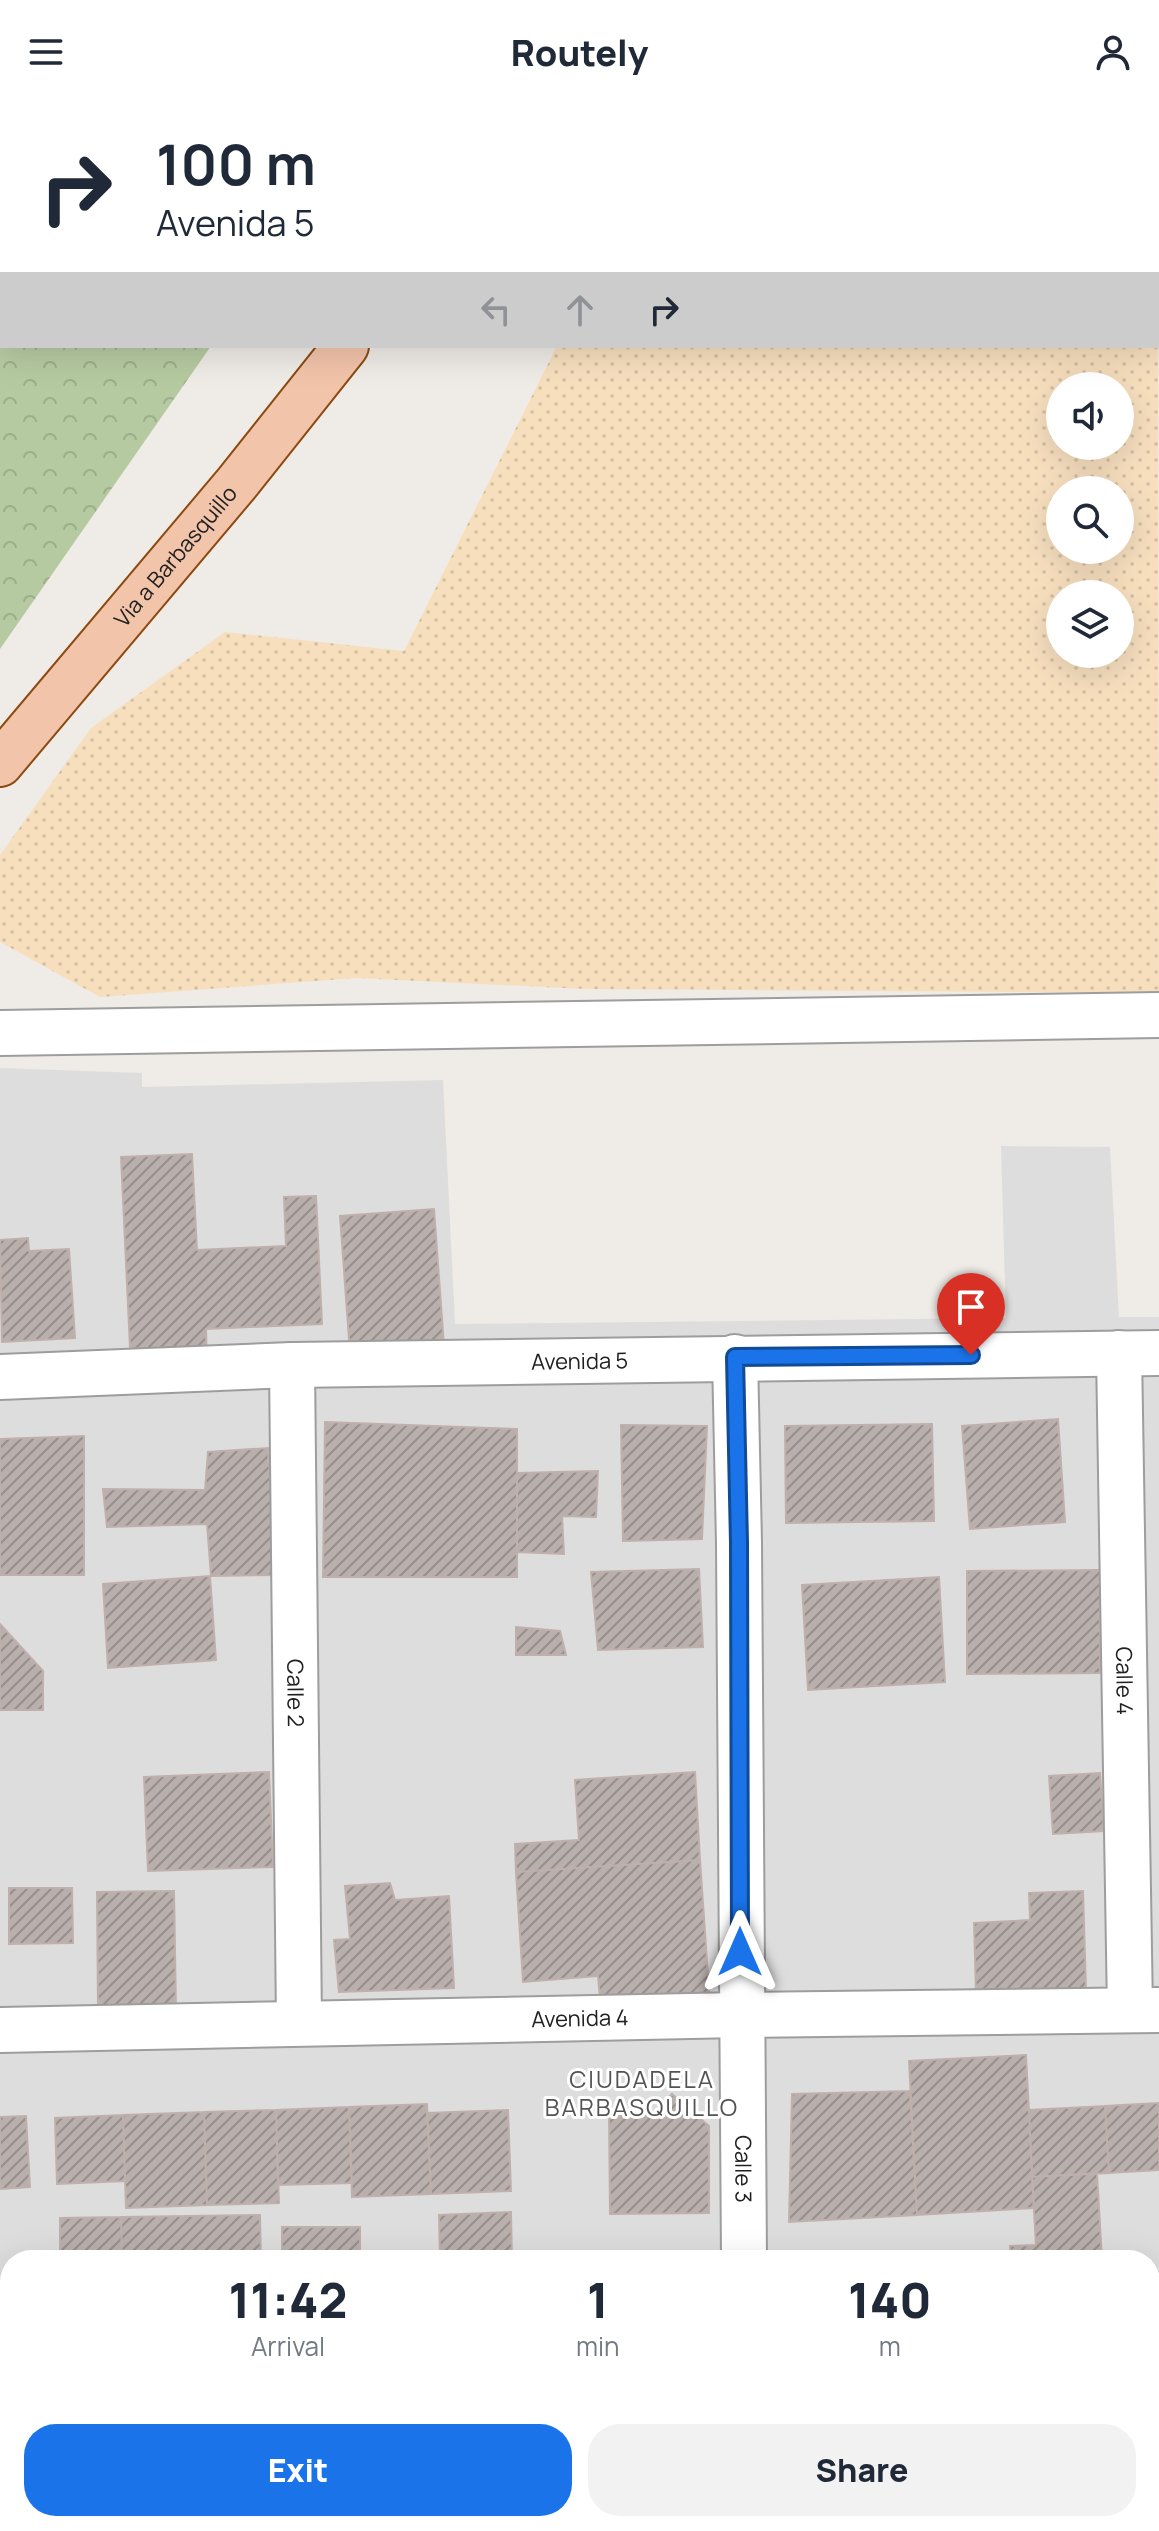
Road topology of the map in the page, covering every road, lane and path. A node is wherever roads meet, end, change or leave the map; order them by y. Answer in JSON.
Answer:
{"nodes":[{"id":1,"x":344,"y":348,"type":"edge"},
{"id":2,"x":0,"y":764,"type":"edge"},
{"id":3,"x":1159,"y":1015,"type":"edge"},
{"id":4,"x":0,"y":1033,"type":"edge"},
{"id":5,"x":1139,"y":1353,"type":"edge"},
{"id":6,"x":735,"y":1357,"type":"junction"},
{"id":7,"x":292,"y":1365,"type":"junction"},
{"id":8,"x":0,"y":1377,"type":"edge"},
{"id":9,"x":1144,"y":2010,"type":"edge"},
{"id":10,"x":740,"y":2015,"type":"junction"},
{"id":11,"x":299,"y":2023,"type":"junction"},
{"id":12,"x":0,"y":2030,"type":"edge"},
{"id":13,"x":744,"y":2250,"type":"edge"}],
"edges":[{"from":1,"to":2,"type":"main road","name":"Via a Barbasquillo"},
{"from":3,"to":4,"type":"street"},
{"from":5,"to":6,"type":"street","name":"Avenida 5"},
{"from":5,"to":9,"type":"street","name":"Calle 4"},
{"from":6,"to":7,"type":"street","name":"Avenida 5"},
{"from":6,"to":10,"type":"street","name":"Calle 3"},
{"from":7,"to":8,"type":"street","name":"Avenida 5"},
{"from":7,"to":11,"type":"street","name":"Calle 2"},
{"from":9,"to":10,"type":"street","name":"Avenida 4"},
{"from":10,"to":11,"type":"street","name":"Avenida 4"},
{"from":10,"to":13,"type":"street","name":"Calle 3"},
{"from":11,"to":12,"type":"street","name":"Avenida 4"}]}
